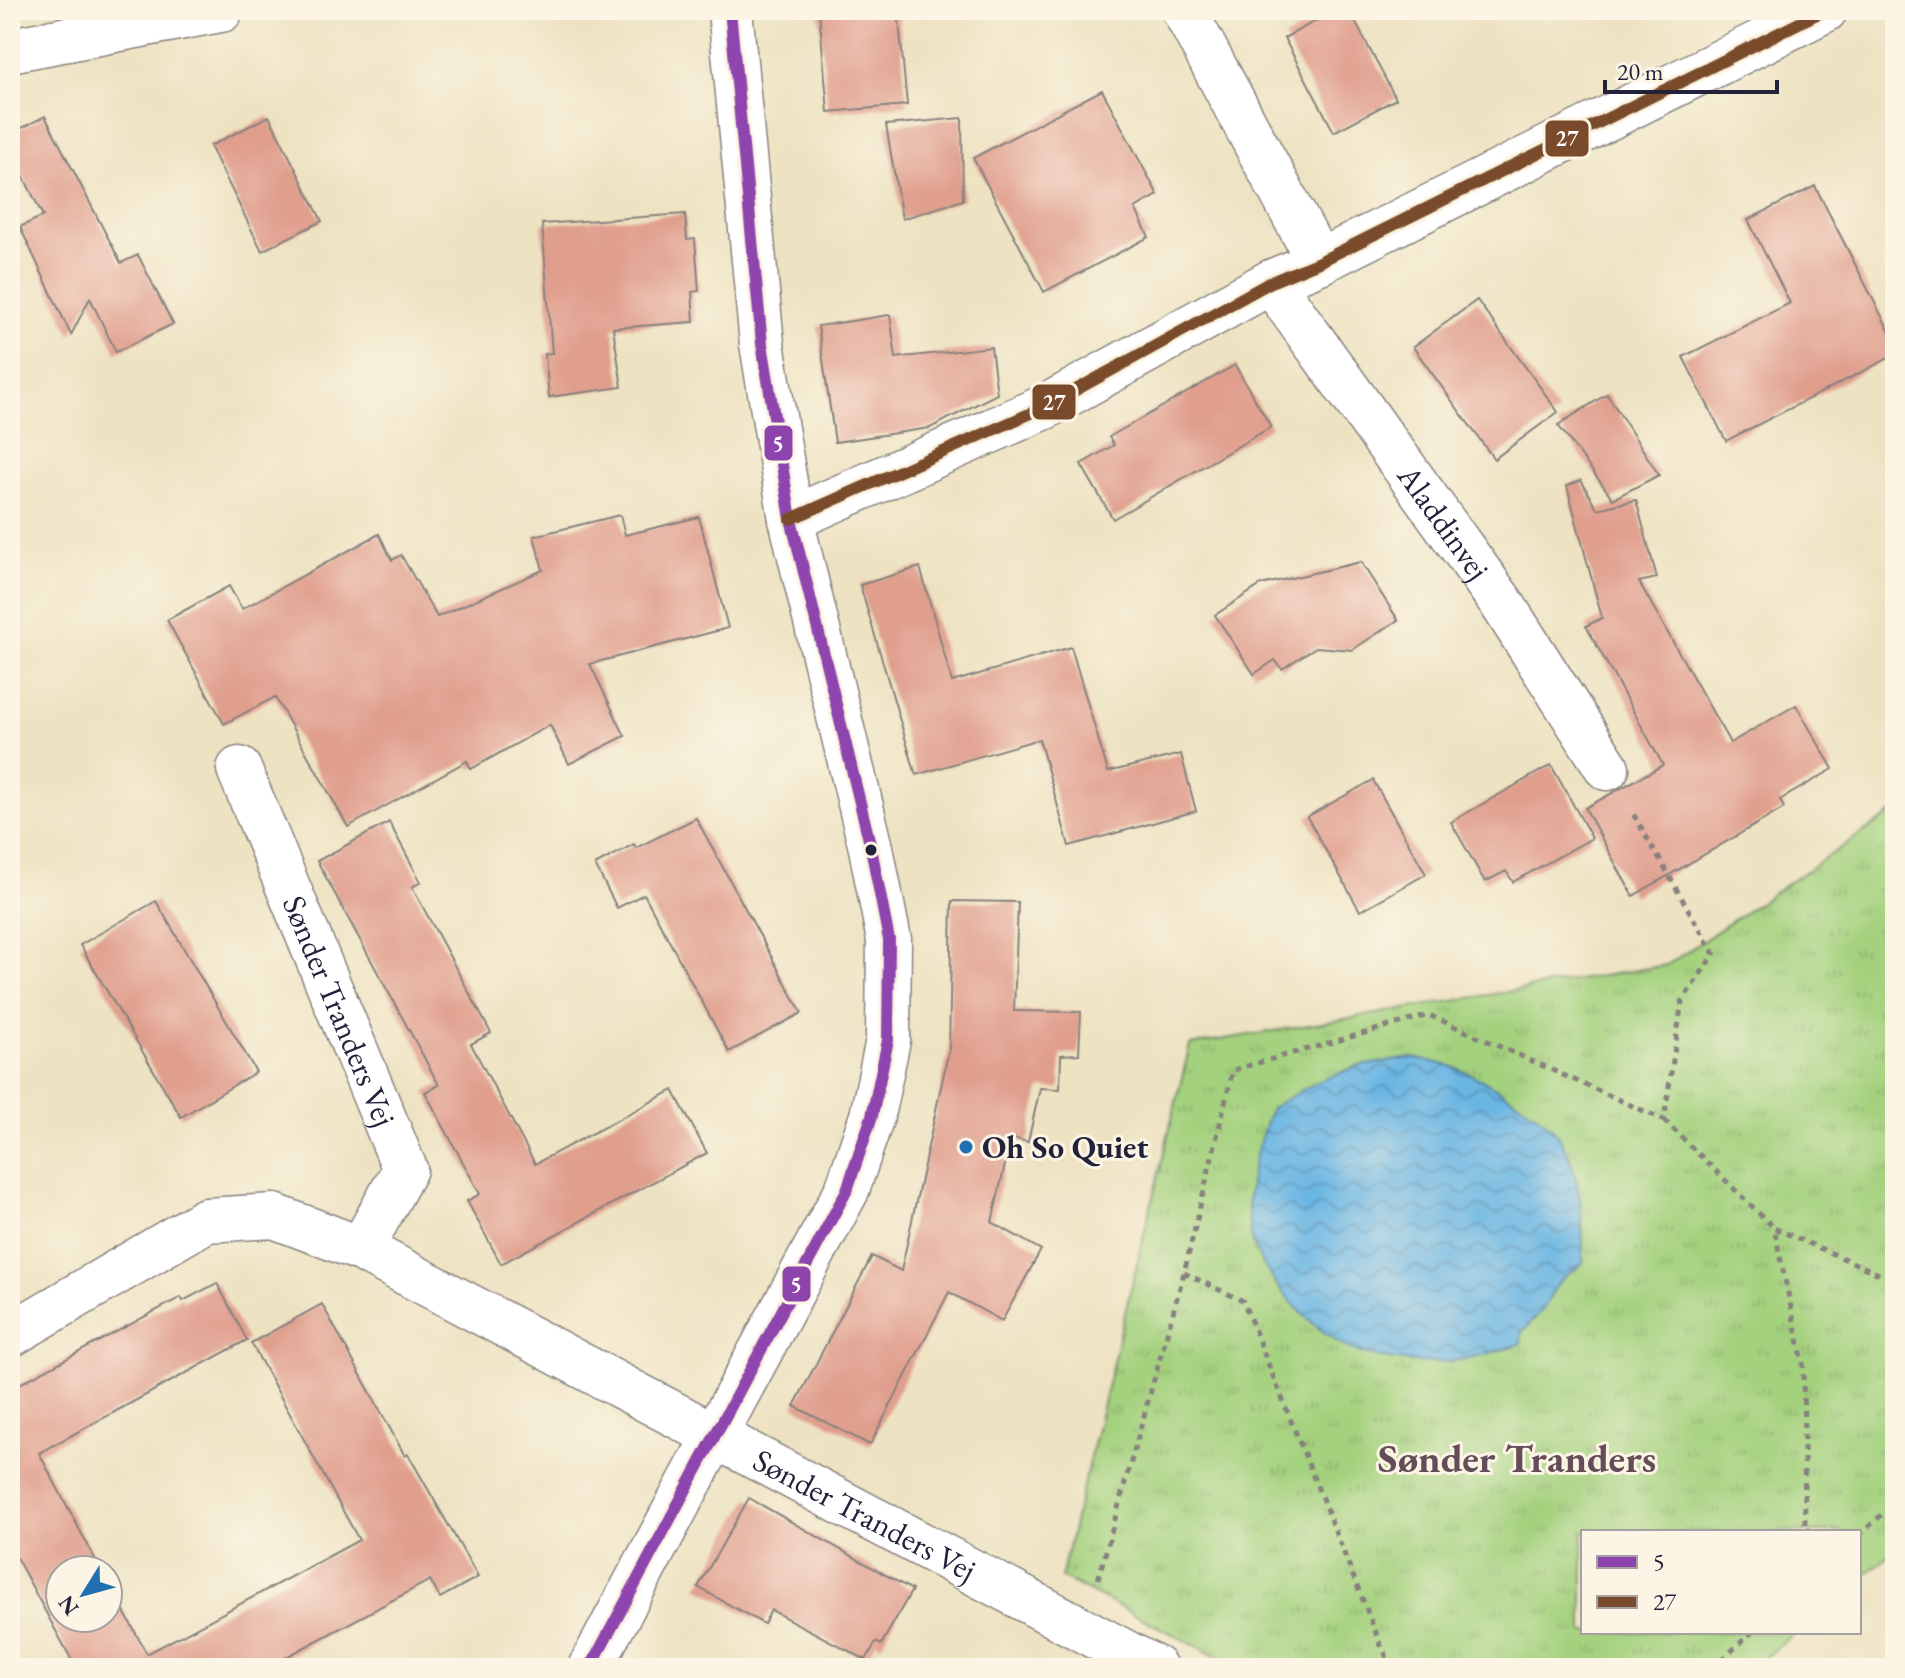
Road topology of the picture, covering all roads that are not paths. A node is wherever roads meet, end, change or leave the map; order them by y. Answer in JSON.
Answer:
{"nodes":[{"id":1,"x":221,"y":10,"type":"edge"},
{"id":2,"x":730,"y":10,"type":"edge"},
{"id":3,"x":1184,"y":10,"type":"edge"},
{"id":4,"x":1825,"y":10,"type":"edge"},
{"id":5,"x":10,"y":50,"type":"edge"},
{"id":6,"x":1319,"y":262,"type":"junction"},
{"id":7,"x":1271,"y":282,"type":"junction"},
{"id":8,"x":791,"y":519,"type":"junction"},
{"id":9,"x":1607,"y":768,"type":"road end"},
{"id":10,"x":239,"y":769,"type":"dead end"},
{"id":11,"x":361,"y":1249,"type":"junction"},
{"id":12,"x":10,"y":1335,"type":"edge"},
{"id":13,"x":715,"y":1437,"type":"junction"},
{"id":14,"x":590,"y":1668,"type":"edge"},
{"id":15,"x":1155,"y":1668,"type":"edge"}],
"edges":[{"from":1,"to":5,"type":"street"},
{"from":2,"to":8,"type":"street"},
{"from":3,"to":6,"type":"street"},
{"from":4,"to":6,"type":"street"},
{"from":6,"to":7,"type":"street"},
{"from":7,"to":8,"type":"street"},
{"from":7,"to":9,"type":"street","name":"Aladdinvej"},
{"from":8,"to":13,"type":"street"},
{"from":10,"to":11,"type":"street","name":"Sønder Tranders Vej"},
{"from":11,"to":12,"type":"street","name":"Sønder Tranders Vej"},
{"from":11,"to":13,"type":"street","name":"Sønder Tranders Vej"},
{"from":13,"to":14,"type":"street"},
{"from":13,"to":15,"type":"street","name":"Sønder Tranders Vej"}]}
